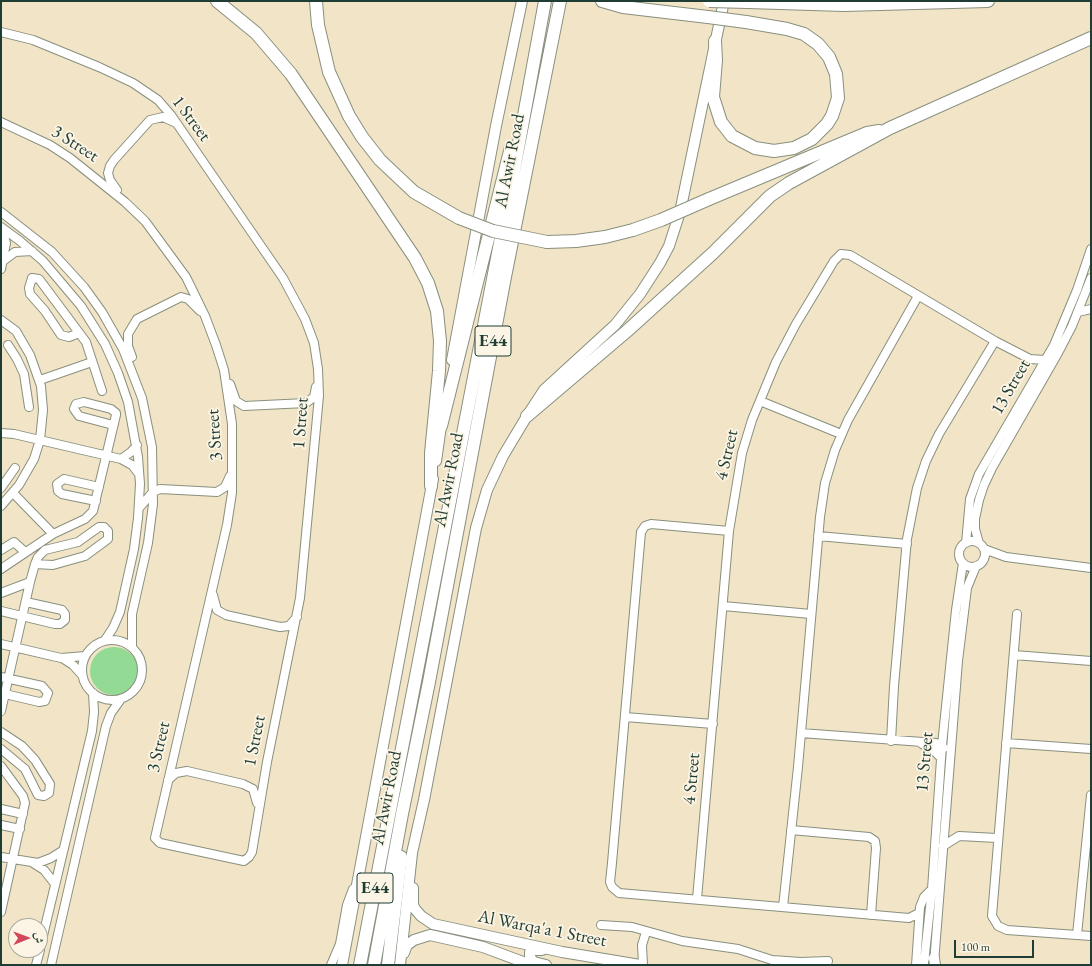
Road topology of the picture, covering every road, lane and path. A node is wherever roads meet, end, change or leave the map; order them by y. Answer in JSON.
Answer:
{"nodes":[{"id":1,"x":217,"y":1,"type":"edge"},
{"id":2,"x":316,"y":1,"type":"edge"},
{"id":3,"x":522,"y":1,"type":"edge"},
{"id":4,"x":545,"y":1,"type":"edge"},
{"id":5,"x":560,"y":1,"type":"edge"},
{"id":6,"x":602,"y":1,"type":"edge"},
{"id":7,"x":708,"y":1,"type":"edge"},
{"id":8,"x":724,"y":1,"type":"edge"},
{"id":9,"x":988,"y":1,"type":"edge"},
{"id":10,"x":1,"y":32,"type":"edge"},
{"id":11,"x":1091,"y":38,"type":"edge"},
{"id":12,"x":715,"y":41,"type":"junction"},
{"id":13,"x":530,"y":80,"type":"junction"},
{"id":14,"x":1,"y":122,"type":"edge"},
{"id":15,"x":177,"y":124,"type":"junction"},
{"id":16,"x":890,"y":128,"type":"junction"},
{"id":17,"x":125,"y":202,"type":"junction"},
{"id":18,"x":1,"y":212,"type":"edge"},
{"id":19,"x":1,"y":227,"type":"edge"},
{"id":20,"x":1091,"y":249,"type":"edge"},
{"id":21,"x":32,"y":251,"type":"junction"},
{"id":22,"x":2,"y":265,"type":"edge"},
{"id":23,"x":1091,"y":278,"type":"edge"},
{"id":24,"x":918,"y":296,"type":"junction"},
{"id":25,"x":1085,"y":296,"type":"junction"},
{"id":26,"x":1091,"y":304,"type":"edge"},
{"id":27,"x":1091,"y":309,"type":"edge"},
{"id":28,"x":1078,"y":312,"type":"junction"},
{"id":29,"x":205,"y":316,"type":"junction"},
{"id":30,"x":1,"y":320,"type":"edge"},
{"id":31,"x":79,"y":333,"type":"junction"},
{"id":32,"x":995,"y":341,"type":"junction"},
{"id":33,"x":8,"y":345,"type":"dead end"},
{"id":34,"x":1026,"y":358,"type":"junction"},
{"id":35,"x":1046,"y":360,"type":"junction"},
{"id":36,"x":92,"y":362,"type":"junction"},
{"id":37,"x":318,"y":369,"type":"junction"},
{"id":38,"x":224,"y":370,"type":"junction"},
{"id":39,"x":1035,"y":376,"type":"junction"},
{"id":40,"x":39,"y":377,"type":"junction"},
{"id":41,"x":26,"y":381,"type":"junction"},
{"id":42,"x":102,"y":391,"type":"dead end"},
{"id":43,"x":142,"y":398,"type":"junction"},
{"id":44,"x":760,"y":402,"type":"junction"},
{"id":45,"x":29,"y":407,"type":"dead end"},
{"id":46,"x":527,"y":416,"type":"junction"},
{"id":47,"x":113,"y":425,"type":"junction"},
{"id":48,"x":441,"y":426,"type":"junction"},
{"id":49,"x":1,"y":428,"type":"edge"},
{"id":50,"x":1,"y":434,"type":"edge"},
{"id":51,"x":14,"y":434,"type":"junction"},
{"id":52,"x":841,"y":434,"type":"junction"},
{"id":53,"x":40,"y":440,"type":"junction"},
{"id":54,"x":137,"y":445,"type":"junction"},
{"id":55,"x":106,"y":455,"type":"junction"},
{"id":56,"x":121,"y":459,"type":"junction"},
{"id":57,"x":233,"y":464,"type":"junction"},
{"id":58,"x":15,"y":468,"type":"dead end"},
{"id":59,"x":139,"y":474,"type":"junction"},
{"id":60,"x":431,"y":486,"type":"junction"},
{"id":61,"x":99,"y":487,"type":"junction"},
{"id":62,"x":1,"y":489,"type":"edge"},
{"id":63,"x":154,"y":492,"type":"junction"},
{"id":64,"x":12,"y":495,"type":"junction"},
{"id":65,"x":96,"y":501,"type":"junction"},
{"id":66,"x":1,"y":506,"type":"edge"},
{"id":67,"x":139,"y":508,"type":"junction"},
{"id":68,"x":729,"y":531,"type":"junction"},
{"id":69,"x":53,"y":534,"type":"junction"},
{"id":70,"x":818,"y":536,"type":"junction"},
{"id":71,"x":966,"y":543,"type":"junction"},
{"id":72,"x":907,"y":544,"type":"junction"},
{"id":73,"x":982,"y":546,"type":"junction"},
{"id":74,"x":1,"y":550,"type":"edge"},
{"id":75,"x":25,"y":552,"type":"junction"},
{"id":76,"x":1006,"y":557,"type":"junction"},
{"id":77,"x":963,"y":562,"type":"junction"},
{"id":78,"x":980,"y":563,"type":"junction"},
{"id":79,"x":35,"y":564,"type":"junction"},
{"id":80,"x":1091,"y":568,"type":"edge"},
{"id":81,"x":1,"y":569,"type":"edge"},
{"id":82,"x":30,"y":582,"type":"junction"},
{"id":83,"x":212,"y":590,"type":"junction"},
{"id":84,"x":1,"y":593,"type":"edge"},
{"id":85,"x":26,"y":602,"type":"junction"},
{"id":86,"x":723,"y":606,"type":"junction"},
{"id":87,"x":1,"y":611,"type":"edge"},
{"id":88,"x":811,"y":614,"type":"junction"},
{"id":89,"x":1017,"y":614,"type":"dead end"},
{"id":90,"x":22,"y":617,"type":"junction"},
{"id":91,"x":298,"y":617,"type":"junction"},
{"id":92,"x":105,"y":640,"type":"junction"},
{"id":93,"x":1,"y":644,"type":"edge"},
{"id":94,"x":132,"y":647,"type":"junction"},
{"id":95,"x":16,"y":648,"type":"junction"},
{"id":96,"x":1014,"y":655,"type":"junction"},
{"id":97,"x":85,"y":656,"type":"junction"},
{"id":98,"x":61,"y":658,"type":"junction"},
{"id":99,"x":1091,"y":661,"type":"edge"},
{"id":100,"x":82,"y":675,"type":"junction"},
{"id":101,"x":5,"y":678,"type":"edge"},
{"id":102,"x":93,"y":693,"type":"junction"},
{"id":103,"x":5,"y":694,"type":"junction"},
{"id":104,"x":121,"y":699,"type":"junction"},
{"id":105,"x":1,"y":711,"type":"edge"},
{"id":106,"x":625,"y":717,"type":"junction"},
{"id":107,"x":713,"y":724,"type":"junction"},
{"id":108,"x":1,"y":732,"type":"edge"},
{"id":109,"x":801,"y":733,"type":"junction"},
{"id":110,"x":943,"y":734,"type":"junction"},
{"id":111,"x":891,"y":741,"type":"junction"},
{"id":112,"x":921,"y":743,"type":"junction"},
{"id":113,"x":1006,"y":743,"type":"junction"},
{"id":114,"x":942,"y":745,"type":"junction"},
{"id":115,"x":1,"y":749,"type":"edge"},
{"id":116,"x":1091,"y":749,"type":"edge"},
{"id":117,"x":940,"y":758,"type":"junction"},
{"id":118,"x":36,"y":760,"type":"junction"},
{"id":119,"x":1,"y":766,"type":"edge"},
{"id":120,"x":25,"y":769,"type":"junction"},
{"id":121,"x":168,"y":780,"type":"junction"},
{"id":122,"x":948,"y":790,"type":"junction"},
{"id":123,"x":1091,"y":795,"type":"edge"},
{"id":124,"x":424,"y":800,"type":"junction"},
{"id":125,"x":1,"y":809,"type":"edge"},
{"id":126,"x":258,"y":810,"type":"junction"},
{"id":127,"x":23,"y":814,"type":"junction"},
{"id":128,"x":402,"y":814,"type":"junction"},
{"id":129,"x":944,"y":824,"type":"junction"},
{"id":130,"x":1,"y":825,"type":"edge"},
{"id":131,"x":20,"y":829,"type":"junction"},
{"id":132,"x":791,"y":830,"type":"junction"},
{"id":133,"x":155,"y":835,"type":"joint"},
{"id":134,"x":958,"y":836,"type":"junction"},
{"id":135,"x":997,"y":838,"type":"junction"},
{"id":136,"x":943,"y":846,"type":"junction"},
{"id":137,"x":62,"y":851,"type":"junction"},
{"id":138,"x":1,"y":857,"type":"edge"},
{"id":139,"x":13,"y":859,"type":"junction"},
{"id":140,"x":31,"y":863,"type":"junction"},
{"id":141,"x":359,"y":876,"type":"junction"},
{"id":142,"x":55,"y":884,"type":"junction"},
{"id":143,"x":932,"y":889,"type":"junction"},
{"id":144,"x":3,"y":892,"type":"edge"},
{"id":145,"x":697,"y":899,"type":"junction"},
{"id":146,"x":783,"y":907,"type":"junction"},
{"id":147,"x":1,"y":909,"type":"edge"},
{"id":148,"x":919,"y":913,"type":"junction"},
{"id":149,"x":871,"y":915,"type":"junction"},
{"id":150,"x":47,"y":918,"type":"edge"},
{"id":151,"x":909,"y":918,"type":"junction"},
{"id":152,"x":601,"y":925,"type":"dead end"},
{"id":153,"x":918,"y":930,"type":"junction"},
{"id":154,"x":646,"y":932,"type":"junction"},
{"id":155,"x":1077,"y":935,"type":"junction"},
{"id":156,"x":1091,"y":936,"type":"edge"},
{"id":157,"x":562,"y":952,"type":"junction"},
{"id":158,"x":828,"y":961,"type":"dead end"},
{"id":159,"x":790,"y":963,"type":"edge"},
{"id":160,"x":927,"y":963,"type":"edge"},
{"id":161,"x":51,"y":965,"type":"edge"},
{"id":162,"x":331,"y":965,"type":"edge"},
{"id":163,"x":342,"y":965,"type":"edge"},
{"id":164,"x":360,"y":965,"type":"edge"},
{"id":165,"x":374,"y":965,"type":"edge"},
{"id":166,"x":388,"y":965,"type":"edge"},
{"id":167,"x":400,"y":965,"type":"edge"},
{"id":168,"x":531,"y":965,"type":"edge"},
{"id":169,"x":546,"y":965,"type":"edge"},
{"id":170,"x":640,"y":965,"type":"edge"},
{"id":171,"x":643,"y":965,"type":"edge"}],
"edges":[{"from":1,"to":60,"type":"highway"},
{"from":2,"to":16,"type":"highway","bridge":true},
{"from":3,"to":48,"type":"main road"},
{"from":4,"to":13,"type":"highway","name":"Al Awir Road","number":"E44"},
{"from":5,"to":128,"type":"highway","name":"Al Awir Road","number":"E44"},
{"from":6,"to":12,"type":"highway","bridge":true},
{"from":7,"to":9,"type":"highway","bridge":true},
{"from":8,"to":12,"type":"main road"},
{"from":10,"to":15,"type":"street","name":"1 Street"},
{"from":11,"to":16,"type":"highway"},
{"from":12,"to":46,"type":"main road"},
{"from":13,"to":48,"type":"highway"},
{"from":13,"to":164,"type":"highway","name":"Al Awir Road","number":"E44"},
{"from":14,"to":17,"type":"street","name":"3 Street"},
{"from":15,"to":17,"type":"street"},
{"from":15,"to":37,"type":"street","name":"1 Street"},
{"from":16,"to":46,"type":"highway"},
{"from":17,"to":29,"type":"street","name":"3 Street"},
{"from":18,"to":43,"type":"street"},
{"from":19,"to":21,"type":"street"},
{"from":19,"to":22,"type":"street"},
{"from":20,"to":35,"type":"street","name":"13 Street"},
{"from":21,"to":22,"type":"street"},
{"from":21,"to":54,"type":"street"},
{"from":23,"to":25,"type":"street","name":"13 Street"},
{"from":24,"to":32,"type":"street","name":"4 Street"},
{"from":24,"to":44,"type":"street","name":"4 Street"},
{"from":24,"to":52,"type":"street"},
{"from":25,"to":26,"type":"street"},
{"from":25,"to":28,"type":"street","name":"13 Street"},
{"from":27,"to":28,"type":"street"},
{"from":28,"to":73,"type":"street","name":"13 Street"},
{"from":29,"to":38,"type":"street","name":"3 Street"},
{"from":29,"to":43,"type":"street"},
{"from":30,"to":40,"type":"street"},
{"from":31,"to":31,"type":"street"},
{"from":31,"to":36,"type":"street"},
{"from":32,"to":34,"type":"street","name":"4 Street"},
{"from":32,"to":72,"type":"street"},
{"from":33,"to":41,"type":"street"},
{"from":34,"to":35,"type":"street","name":"4 Street"},
{"from":34,"to":39,"type":"street"},
{"from":35,"to":39,"type":"street","name":"13 Street"},
{"from":36,"to":40,"type":"street"},
{"from":36,"to":42,"type":"street"},
{"from":37,"to":38,"type":"street"},
{"from":37,"to":91,"type":"street","name":"1 Street"},
{"from":38,"to":57,"type":"street","name":"3 Street"},
{"from":39,"to":71,"type":"street","name":"13 Street"},
{"from":40,"to":41,"type":"street"},
{"from":40,"to":53,"type":"street"},
{"from":41,"to":45,"type":"street"},
{"from":43,"to":63,"type":"street"},
{"from":44,"to":52,"type":"street"},
{"from":44,"to":68,"type":"street","name":"4 Street"},
{"from":46,"to":124,"type":"main road"},
{"from":47,"to":47,"type":"street"},
{"from":47,"to":55,"type":"street"},
{"from":48,"to":60,"type":"main road"},
{"from":49,"to":51,"type":"street"},
{"from":50,"to":51,"type":"street"},
{"from":51,"to":53,"type":"street"},
{"from":52,"to":70,"type":"street"},
{"from":53,"to":55,"type":"street"},
{"from":53,"to":64,"type":"street"},
{"from":54,"to":56,"type":"street"},
{"from":54,"to":59,"type":"street"},
{"from":55,"to":56,"type":"street"},
{"from":55,"to":61,"type":"street"},
{"from":56,"to":59,"type":"street"},
{"from":57,"to":63,"type":"street"},
{"from":57,"to":83,"type":"street","name":"3 Street"},
{"from":58,"to":62,"type":"street"},
{"from":59,"to":67,"type":"street"},
{"from":60,"to":141,"type":"main road"},
{"from":61,"to":65,"type":"street"},
{"from":61,"to":65,"type":"street"},
{"from":62,"to":64,"type":"street"},
{"from":63,"to":67,"type":"street"},
{"from":63,"to":94,"type":"street"},
{"from":64,"to":66,"type":"street"},
{"from":64,"to":69,"type":"street"},
{"from":65,"to":69,"type":"street"},
{"from":67,"to":92,"type":"street"},
{"from":68,"to":86,"type":"street","name":"4 Street"},
{"from":68,"to":106,"type":"street"},
{"from":69,"to":75,"type":"street"},
{"from":70,"to":72,"type":"street"},
{"from":70,"to":88,"type":"street"},
{"from":71,"to":73,"type":"street"},
{"from":71,"to":77,"type":"street"},
{"from":72,"to":111,"type":"street"},
{"from":73,"to":76,"type":"street"},
{"from":73,"to":78,"type":"street"},
{"from":74,"to":75,"type":"street"},
{"from":75,"to":81,"type":"street"},
{"from":76,"to":78,"type":"street"},
{"from":76,"to":80,"type":"street"},
{"from":77,"to":78,"type":"street"},
{"from":77,"to":110,"type":"street","name":"13 Street"},
{"from":78,"to":122,"type":"street","name":"13 Street"},
{"from":79,"to":79,"type":"street"},
{"from":79,"to":82,"type":"street"},
{"from":82,"to":84,"type":"street"},
{"from":82,"to":85,"type":"street"},
{"from":83,"to":91,"type":"street"},
{"from":83,"to":121,"type":"street","name":"3 Street"},
{"from":85,"to":90,"type":"street"},
{"from":85,"to":90,"type":"street"},
{"from":86,"to":88,"type":"street"},
{"from":86,"to":107,"type":"street","name":"4 Street"},
{"from":87,"to":90,"type":"street"},
{"from":88,"to":109,"type":"street"},
{"from":89,"to":96,"type":"street"},
{"from":90,"to":95,"type":"street"},
{"from":91,"to":126,"type":"street","name":"1 Street"},
{"from":92,"to":94,"type":"street"},
{"from":92,"to":97,"type":"street"},
{"from":93,"to":95,"type":"street"},
{"from":94,"to":104,"type":"street"},
{"from":95,"to":98,"type":"street"},
{"from":95,"to":101,"type":"street"},
{"from":96,"to":99,"type":"street"},
{"from":96,"to":113,"type":"street"},
{"from":97,"to":98,"type":"street"},
{"from":97,"to":100,"type":"street"},
{"from":98,"to":100,"type":"street"},
{"from":100,"to":102,"type":"street"},
{"from":101,"to":103,"type":"street"},
{"from":101,"to":103,"type":"street"},
{"from":102,"to":104,"type":"street"},
{"from":102,"to":137,"type":"street"},
{"from":103,"to":105,"type":"street"},
{"from":104,"to":161,"type":"street"},
{"from":106,"to":107,"type":"street"},
{"from":106,"to":145,"type":"street"},
{"from":107,"to":145,"type":"street","name":"4 Street"},
{"from":108,"to":118,"type":"street"},
{"from":109,"to":111,"type":"street"},
{"from":109,"to":132,"type":"street"},
{"from":110,"to":112,"type":"street"},
{"from":110,"to":114,"type":"street","name":"13 Street"},
{"from":111,"to":112,"type":"street"},
{"from":112,"to":114,"type":"street"},
{"from":112,"to":117,"type":"street"},
{"from":113,"to":116,"type":"street"},
{"from":113,"to":135,"type":"street"},
{"from":114,"to":117,"type":"street","name":"13 Street"},
{"from":114,"to":122,"type":"street"},
{"from":115,"to":120,"type":"street"},
{"from":117,"to":143,"type":"street","name":"13 Street"},
{"from":118,"to":120,"type":"street"},
{"from":118,"to":120,"type":"street"},
{"from":119,"to":127,"type":"street"},
{"from":121,"to":126,"type":"street"},
{"from":121,"to":133,"type":"street","name":"3 Street"},
{"from":122,"to":129,"type":"street","name":"13 Street"},
{"from":123,"to":155,"type":"street"},
{"from":124,"to":157,"type":"main road","name":"Al Warqa'a 1 Street"},
{"from":124,"to":167,"type":"main road"},
{"from":125,"to":127,"type":"street"},
{"from":126,"to":133,"type":"street","name":"1 Street"},
{"from":127,"to":131,"type":"street"},
{"from":128,"to":165,"type":"highway","name":"Al Awir Road","number":"E44"},
{"from":128,"to":166,"type":"highway"},
{"from":129,"to":134,"type":"street"},
{"from":129,"to":136,"type":"street","name":"13 Street"},
{"from":130,"to":131,"type":"street"},
{"from":131,"to":139,"type":"street"},
{"from":132,"to":146,"type":"street"},
{"from":132,"to":149,"type":"street"},
{"from":134,"to":135,"type":"street"},
{"from":134,"to":136,"type":"street"},
{"from":135,"to":155,"type":"street"},
{"from":136,"to":160,"type":"street","name":"13 Street"},
{"from":137,"to":140,"type":"street"},
{"from":137,"to":142,"type":"street"},
{"from":138,"to":139,"type":"street"},
{"from":139,"to":140,"type":"street"},
{"from":139,"to":144,"type":"street"},
{"from":140,"to":142,"type":"street"},
{"from":141,"to":162,"type":"street"},
{"from":141,"to":163,"type":"main road"},
{"from":142,"to":150,"type":"street"},
{"from":143,"to":148,"type":"street"},
{"from":143,"to":160,"type":"street","name":"13 Street"},
{"from":144,"to":147,"type":"street"},
{"from":145,"to":146,"type":"street"},
{"from":146,"to":149,"type":"street"},
{"from":148,"to":151,"type":"street"},
{"from":148,"to":153,"type":"street"},
{"from":149,"to":151,"type":"street"},
{"from":151,"to":153,"type":"street"},
{"from":152,"to":154,"type":"street"},
{"from":153,"to":160,"type":"street"},
{"from":154,"to":159,"type":"street"},
{"from":154,"to":171,"type":"street"},
{"from":155,"to":156,"type":"street"},
{"from":157,"to":169,"type":"main road"},
{"from":157,"to":170,"type":"main road","name":"Al Warqa'a 1 Street"},
{"from":158,"to":159,"type":"street"},
{"from":167,"to":168,"type":"main road","name":"Al Warqa'a 1 Street"}]}
